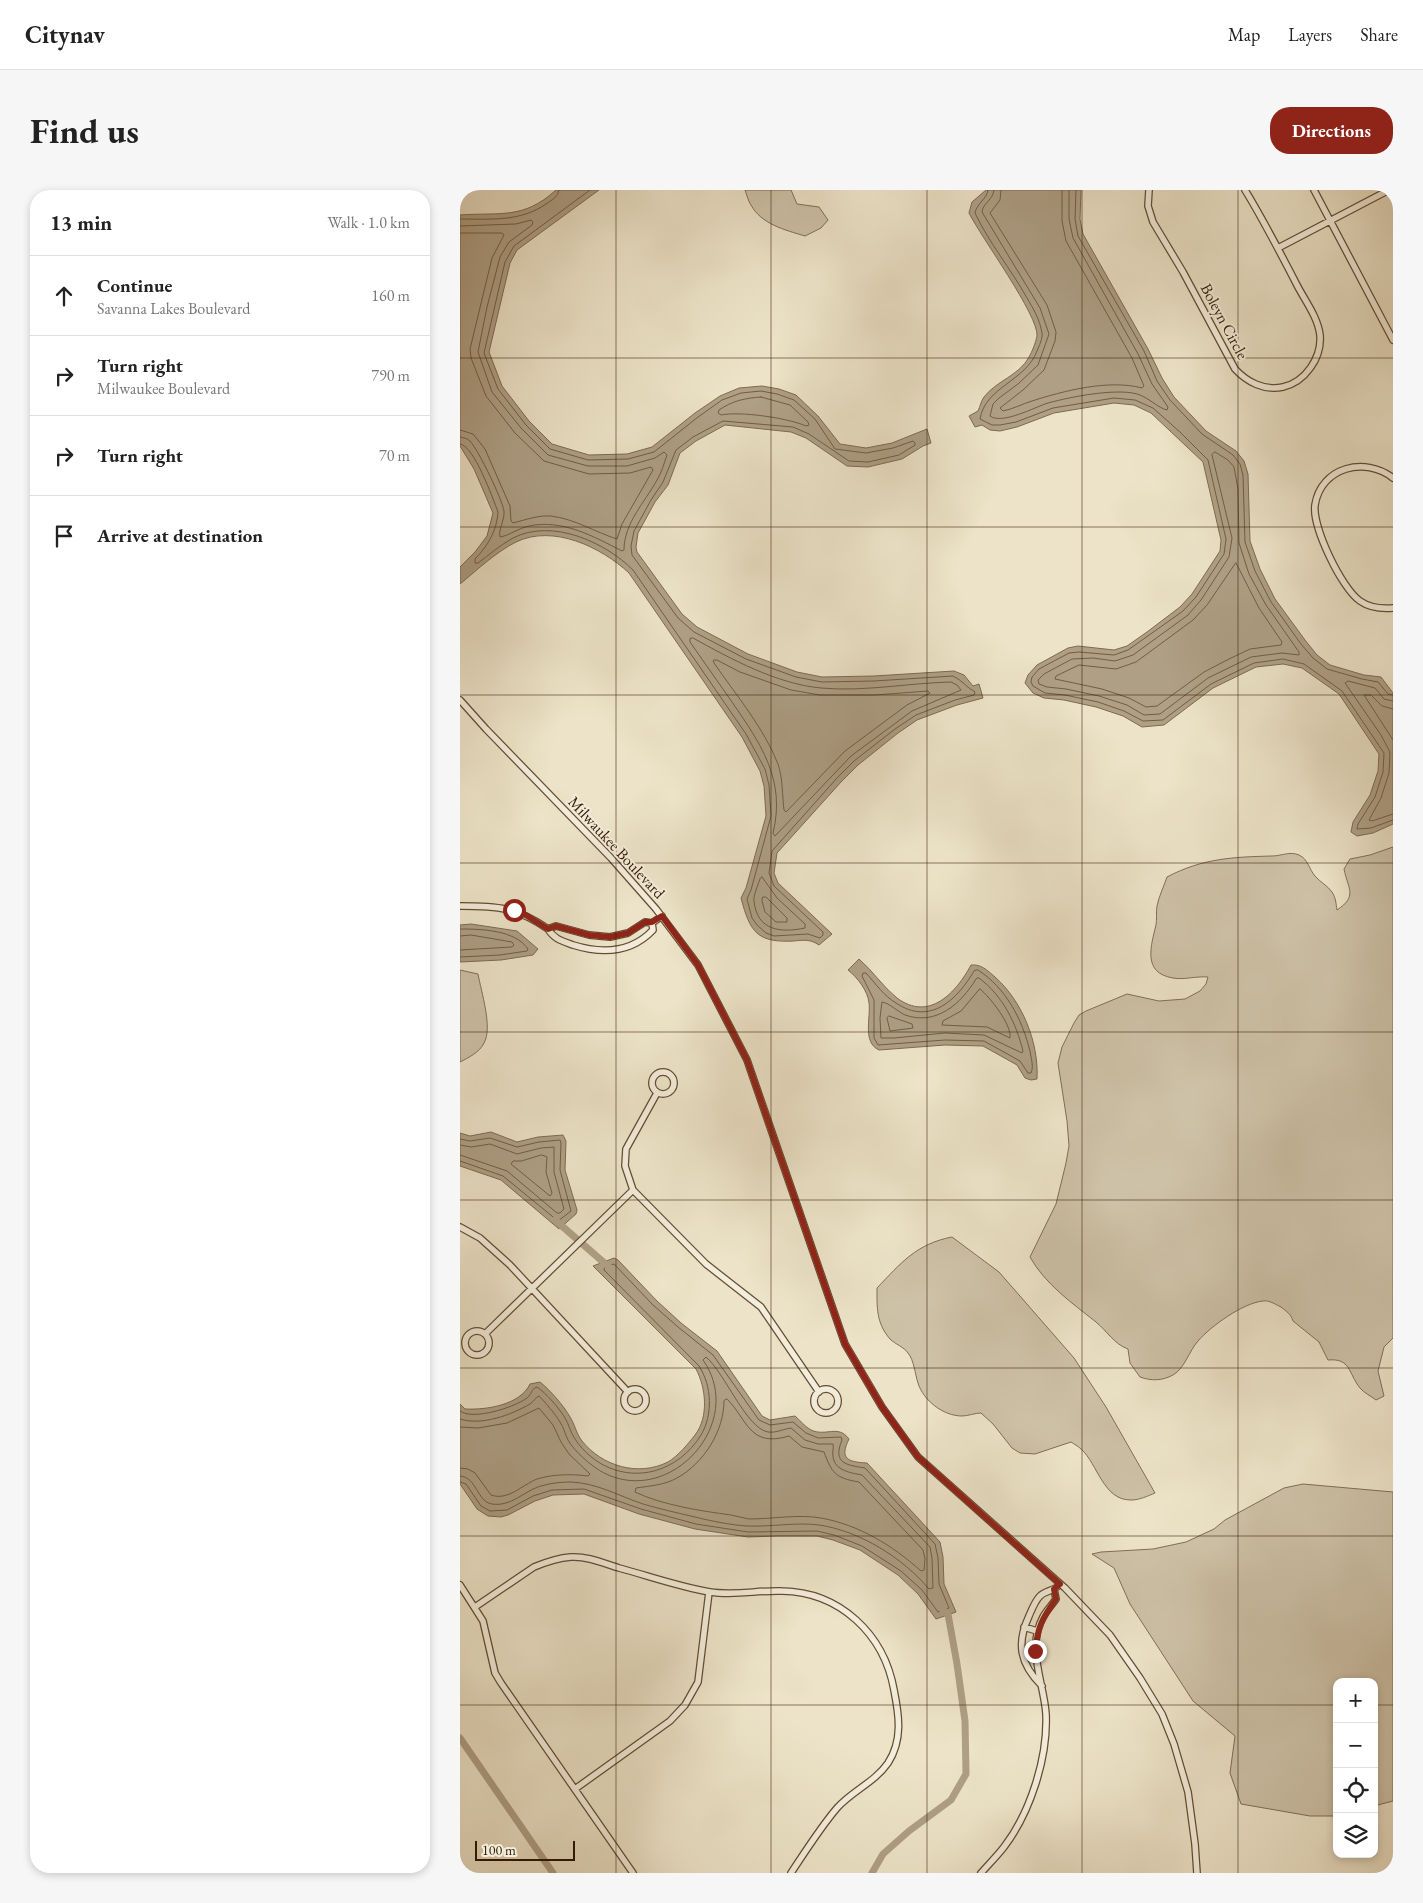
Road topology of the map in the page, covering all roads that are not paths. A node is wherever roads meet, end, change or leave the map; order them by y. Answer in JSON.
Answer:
{"nodes":[{"id":1,"x":1149,"y":190,"type":"edge"},
{"id":2,"x":1245,"y":190,"type":"edge"},
{"id":3,"x":1314,"y":190,"type":"edge"},
{"id":4,"x":1389,"y":190,"type":"edge"},
{"id":5,"x":1330,"y":220,"type":"junction"},
{"id":6,"x":1278,"y":248,"type":"junction"},
{"id":7,"x":1393,"y":340,"type":"edge"},
{"id":8,"x":1393,"y":478,"type":"edge"},
{"id":9,"x":1393,"y":608,"type":"edge"},
{"id":10,"x":460,"y":700,"type":"edge"},
{"id":11,"x":460,"y":906,"type":"edge"},
{"id":12,"x":662,"y":916,"type":"junction"},
{"id":13,"x":652,"y":922,"type":"junction"},
{"id":14,"x":548,"y":929,"type":"junction"},
{"id":15,"x":589,"y":935,"type":"junction"},
{"id":16,"x":585,"y":948,"type":"junction"},
{"id":17,"x":657,"y":1093,"type":"junction"},
{"id":18,"x":633,"y":1190,"type":"junction"},
{"id":19,"x":460,"y":1227,"type":"edge"},
{"id":20,"x":532,"y":1288,"type":"junction"},
{"id":21,"x":485,"y":1334,"type":"junction"},
{"id":22,"x":628,"y":1392,"type":"dead end"},
{"id":23,"x":819,"y":1392,"type":"junction"},
{"id":24,"x":1060,"y":1584,"type":"junction"},
{"id":25,"x":460,"y":1585,"type":"edge"},
{"id":26,"x":1054,"y":1589,"type":"junction"},
{"id":27,"x":709,"y":1592,"type":"junction"},
{"id":28,"x":475,"y":1607,"type":"junction"},
{"id":29,"x":1024,"y":1627,"type":"junction"},
{"id":30,"x":1037,"y":1631,"type":"junction"},
{"id":31,"x":1042,"y":1686,"type":"junction"},
{"id":32,"x":576,"y":1789,"type":"junction"},
{"id":33,"x":633,"y":1873,"type":"edge"},
{"id":34,"x":791,"y":1873,"type":"edge"},
{"id":35,"x":981,"y":1873,"type":"edge"},
{"id":36,"x":1197,"y":1873,"type":"edge"}],
"edges":[{"from":1,"to":6,"type":"street","name":"Boleyn Circle"},
{"from":2,"to":6,"type":"street","name":"Boleyn Circle"},
{"from":3,"to":5,"type":"street"},
{"from":4,"to":5,"type":"street"},
{"from":5,"to":6,"type":"street"},
{"from":5,"to":7,"type":"street"},
{"from":8,"to":9,"type":"street"},
{"from":10,"to":12,"type":"street","name":"Milwaukee Boulevard"},
{"from":11,"to":14,"type":"street"},
{"from":12,"to":13,"type":"street"},
{"from":12,"to":24,"type":"street","name":"Milwaukee Boulevard"},
{"from":13,"to":15,"type":"street"},
{"from":13,"to":16,"type":"street"},
{"from":14,"to":15,"type":"street"},
{"from":14,"to":16,"type":"street"},
{"from":15,"to":16,"type":"street"},
{"from":17,"to":17,"type":"street"},
{"from":17,"to":18,"type":"street"},
{"from":18,"to":20,"type":"street"},
{"from":18,"to":23,"type":"street"},
{"from":19,"to":20,"type":"street"},
{"from":20,"to":21,"type":"street"},
{"from":20,"to":22,"type":"street"},
{"from":21,"to":21,"type":"street"},
{"from":23,"to":23,"type":"street"},
{"from":24,"to":26,"type":"street"},
{"from":24,"to":36,"type":"street","name":"Milwaukee Boulevard"},
{"from":25,"to":28,"type":"street"},
{"from":26,"to":29,"type":"street"},
{"from":26,"to":30,"type":"street"},
{"from":27,"to":28,"type":"street"},
{"from":27,"to":32,"type":"street"},
{"from":27,"to":34,"type":"street"},
{"from":28,"to":32,"type":"street"},
{"from":29,"to":30,"type":"street"},
{"from":29,"to":31,"type":"street"},
{"from":30,"to":31,"type":"street"},
{"from":31,"to":35,"type":"street"},
{"from":32,"to":33,"type":"street"}]}
